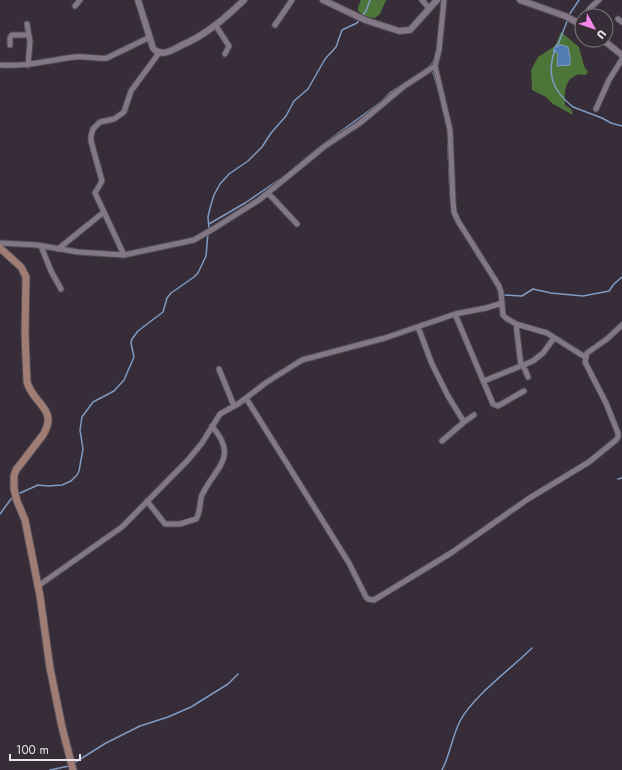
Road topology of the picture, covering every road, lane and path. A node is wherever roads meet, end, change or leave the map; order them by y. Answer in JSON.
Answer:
{"nodes":[{"id":1,"x":80,"y":0,"type":"edge"},
{"id":2,"x":138,"y":0,"type":"edge"},
{"id":3,"x":244,"y":0,"type":"edge"},
{"id":4,"x":292,"y":0,"type":"edge"},
{"id":5,"x":323,"y":0,"type":"edge"},
{"id":6,"x":422,"y":0,"type":"edge"},
{"id":7,"x":437,"y":0,"type":"edge"},
{"id":8,"x":444,"y":0,"type":"edge"},
{"id":9,"x":520,"y":0,"type":"edge"},
{"id":10,"x":599,"y":0,"type":"edge"},
{"id":11,"x":75,"y":6,"type":"dead end"},
{"id":12,"x":429,"y":8,"type":"junction"},
{"id":13,"x":590,"y":8,"type":"edge"},
{"id":14,"x":574,"y":20,"type":"edge"},
{"id":15,"x":26,"y":24,"type":"dead end"},
{"id":16,"x":275,"y":25,"type":"dead end"},
{"id":17,"x":216,"y":26,"type":"junction"},
{"id":18,"x":29,"y":35,"type":"junction"},
{"id":19,"x":150,"y":37,"type":"junction"},
{"id":20,"x":10,"y":45,"type":"dead end"},
{"id":21,"x":613,"y":48,"type":"edge"},
{"id":22,"x":159,"y":53,"type":"junction"},
{"id":23,"x":225,"y":54,"type":"dead end"},
{"id":24,"x":622,"y":55,"type":"edge"},
{"id":25,"x":622,"y":59,"type":"edge"},
{"id":26,"x":0,"y":65,"type":"edge"},
{"id":27,"x":28,"y":65,"type":"junction"},
{"id":28,"x":436,"y":66,"type":"junction"},
{"id":29,"x":596,"y":109,"type":"dead end"},
{"id":30,"x":268,"y":193,"type":"junction"},
{"id":31,"x":104,"y":212,"type":"junction"},
{"id":32,"x":297,"y":224,"type":"dead end"},
{"id":33,"x":0,"y":243,"type":"edge"},
{"id":34,"x":41,"y":246,"type":"junction"},
{"id":35,"x":0,"y":248,"type":"edge"},
{"id":36,"x":58,"y":249,"type":"junction"},
{"id":37,"x":124,"y":255,"type":"junction"},
{"id":38,"x":61,"y":289,"type":"dead end"},
{"id":39,"x":502,"y":303,"type":"junction"},
{"id":40,"x":455,"y":314,"type":"junction"},
{"id":41,"x":516,"y":324,"type":"junction"},
{"id":42,"x":622,"y":325,"type":"edge"},
{"id":43,"x":418,"y":327,"type":"junction"},
{"id":44,"x":554,"y":338,"type":"junction"},
{"id":45,"x":585,"y":357,"type":"junction"},
{"id":46,"x":522,"y":366,"type":"junction"},
{"id":47,"x":219,"y":370,"type":"dead end"},
{"id":48,"x":528,"y":376,"type":"dead end"},
{"id":49,"x":484,"y":381,"type":"junction"},
{"id":50,"x":524,"y":391,"type":"dead end"},
{"id":51,"x":246,"y":398,"type":"junction"},
{"id":52,"x":234,"y":406,"type":"junction"},
{"id":53,"x":474,"y":415,"type":"dead end"},
{"id":54,"x":464,"y":422,"type":"junction"},
{"id":55,"x":212,"y":426,"type":"junction"},
{"id":56,"x":442,"y":441,"type":"dead end"},
{"id":57,"x":147,"y":501,"type":"junction"},
{"id":58,"x":38,"y":586,"type":"junction"},
{"id":59,"x":72,"y":766,"type":"edge"}],
"edges":[{"from":1,"to":11,"type":"street"},
{"from":2,"to":19,"type":"street"},
{"from":3,"to":17,"type":"street"},
{"from":4,"to":16,"type":"street"},
{"from":5,"to":12,"type":"street"},
{"from":6,"to":12,"type":"street"},
{"from":7,"to":12,"type":"street"},
{"from":8,"to":28,"type":"street"},
{"from":9,"to":14,"type":"street"},
{"from":10,"to":13,"type":"street"},
{"from":15,"to":18,"type":"street"},
{"from":17,"to":22,"type":"street"},
{"from":17,"to":23,"type":"street"},
{"from":18,"to":20,"type":"street"},
{"from":18,"to":27,"type":"street"},
{"from":19,"to":22,"type":"street"},
{"from":19,"to":27,"type":"street"},
{"from":21,"to":24,"type":"street"},
{"from":22,"to":31,"type":"street"},
{"from":25,"to":29,"type":"street"},
{"from":26,"to":27,"type":"street"},
{"from":28,"to":30,"type":"street"},
{"from":28,"to":39,"type":"street"},
{"from":30,"to":32,"type":"street"},
{"from":30,"to":37,"type":"street"},
{"from":31,"to":36,"type":"street"},
{"from":31,"to":37,"type":"street"},
{"from":33,"to":34,"type":"street"},
{"from":34,"to":36,"type":"street"},
{"from":34,"to":38,"type":"street"},
{"from":35,"to":58,"type":"main road"},
{"from":36,"to":37,"type":"street"},
{"from":39,"to":40,"type":"street"},
{"from":39,"to":41,"type":"street"},
{"from":40,"to":43,"type":"street"},
{"from":40,"to":49,"type":"street"},
{"from":41,"to":44,"type":"street"},
{"from":41,"to":46,"type":"street"},
{"from":42,"to":45,"type":"street"},
{"from":43,"to":51,"type":"street"},
{"from":43,"to":54,"type":"street"},
{"from":44,"to":45,"type":"street"},
{"from":44,"to":46,"type":"street"},
{"from":45,"to":51,"type":"street"},
{"from":46,"to":48,"type":"street"},
{"from":46,"to":49,"type":"street"},
{"from":47,"to":52,"type":"street"},
{"from":49,"to":50,"type":"street"},
{"from":51,"to":52,"type":"street"},
{"from":52,"to":55,"type":"street"},
{"from":53,"to":54,"type":"street"},
{"from":54,"to":56,"type":"street"},
{"from":55,"to":57,"type":"street"},
{"from":55,"to":57,"type":"street"},
{"from":57,"to":58,"type":"street"},
{"from":58,"to":59,"type":"main road"}]}
